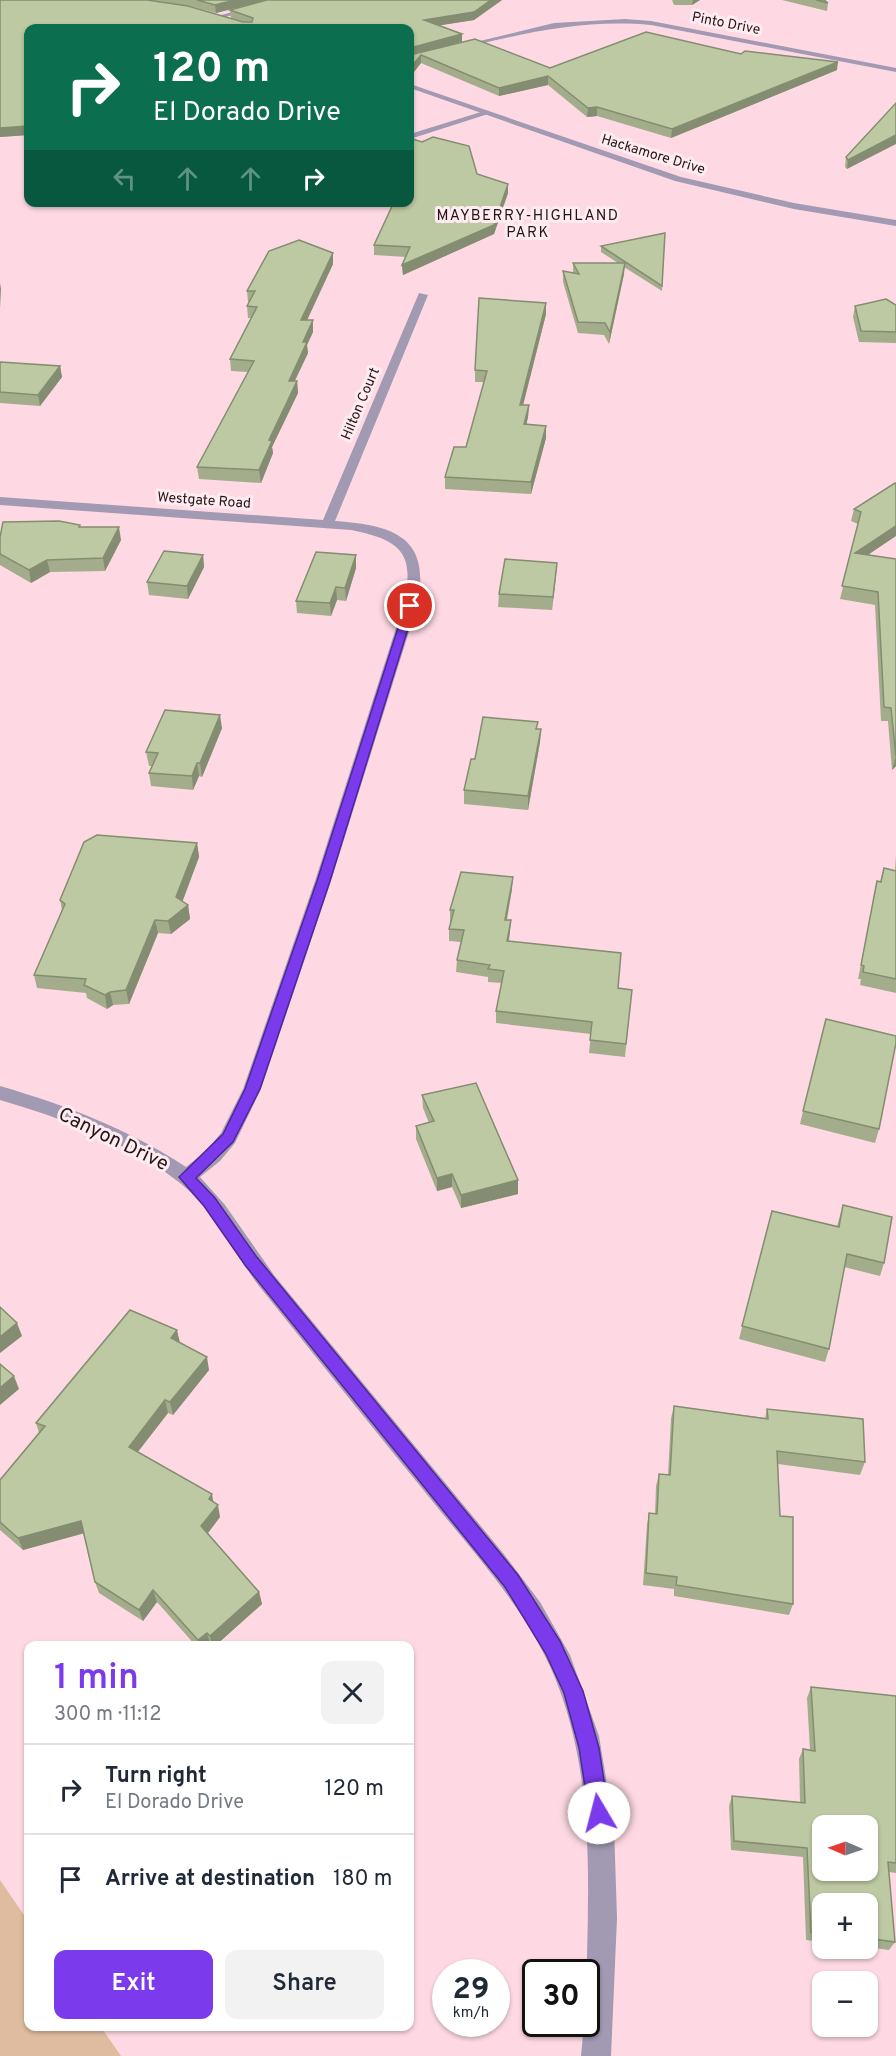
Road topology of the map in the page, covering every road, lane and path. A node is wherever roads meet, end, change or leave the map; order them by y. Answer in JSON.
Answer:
{"nodes":[{"id":1,"x":284,"y":0,"type":"edge"},
{"id":2,"x":231,"y":22,"type":"edge"},
{"id":3,"x":453,"y":49,"type":"edge"},
{"id":4,"x":896,"y":70,"type":"edge"},
{"id":5,"x":414,"y":88,"type":"edge"},
{"id":6,"x":484,"y":114,"type":"junction"},
{"id":7,"x":414,"y":136,"type":"edge"},
{"id":8,"x":896,"y":223,"type":"edge"},
{"id":9,"x":423,"y":295,"type":"dead end"},
{"id":10,"x":0,"y":501,"type":"edge"},
{"id":11,"x":327,"y":525,"type":"junction"},
{"id":12,"x":0,"y":1093,"type":"edge"},
{"id":13,"x":187,"y":1177,"type":"junction"},
{"id":14,"x":596,"y":2056,"type":"edge"}],
"edges":[{"from":1,"to":2,"type":"street"},
{"from":3,"to":4,"type":"street","name":"Pinto Drive"},
{"from":5,"to":6,"type":"street","name":"Hackamore Drive"},
{"from":6,"to":7,"type":"street"},
{"from":6,"to":8,"type":"street","name":"Hackamore Drive"},
{"from":9,"to":11,"type":"street","name":"Hilton Court"},
{"from":10,"to":11,"type":"street","name":"Westgate Road"},
{"from":11,"to":13,"type":"street","name":"Westgate Road"},
{"from":12,"to":13,"type":"street","name":"Canyon Drive"},
{"from":13,"to":14,"type":"street","name":"Canyon Drive"}]}
